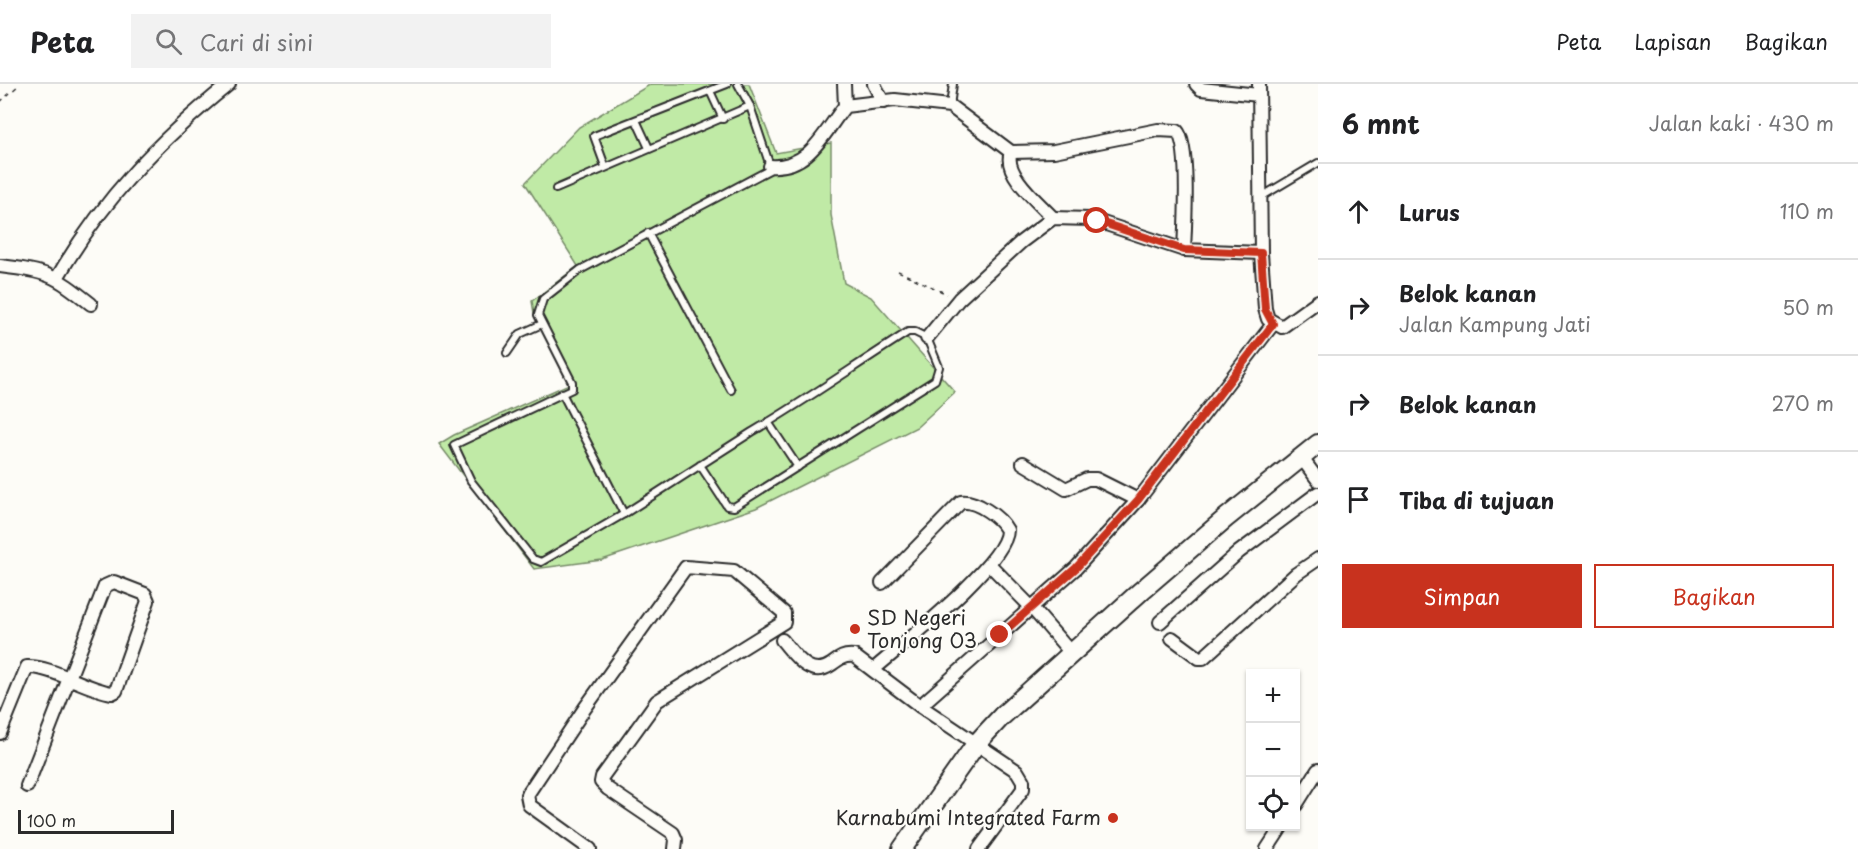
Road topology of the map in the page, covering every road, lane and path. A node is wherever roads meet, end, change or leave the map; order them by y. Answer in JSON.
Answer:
{"nodes":[{"id":1,"x":20,"y":84,"type":"edge"},
{"id":2,"x":229,"y":84,"type":"edge"},
{"id":3,"x":727,"y":84,"type":"edge"},
{"id":4,"x":738,"y":84,"type":"edge"},
{"id":5,"x":844,"y":84,"type":"edge"},
{"id":6,"x":874,"y":84,"type":"edge"},
{"id":7,"x":953,"y":84,"type":"edge"},
{"id":8,"x":1196,"y":84,"type":"edge"},
{"id":9,"x":1259,"y":90,"type":"edge"},
{"id":10,"x":710,"y":91,"type":"junction"},
{"id":11,"x":0,"y":102,"type":"edge"},
{"id":12,"x":883,"y":102,"type":"junction"},
{"id":13,"x":750,"y":106,"type":"junction"},
{"id":14,"x":845,"y":106,"type":"junction"},
{"id":15,"x":950,"y":106,"type":"junction"},
{"id":16,"x":723,"y":119,"type":"junction"},
{"id":17,"x":636,"y":120,"type":"junction"},
{"id":18,"x":649,"y":148,"type":"junction"},
{"id":19,"x":1011,"y":152,"type":"junction"},
{"id":20,"x":1318,"y":163,"type":"edge"},
{"id":21,"x":605,"y":166,"type":"junction"},
{"id":22,"x":770,"y":166,"type":"junction"},
{"id":23,"x":556,"y":189,"type":"dead end"},
{"id":24,"x":1260,"y":198,"type":"junction"},
{"id":25,"x":1053,"y":218,"type":"junction"},
{"id":26,"x":648,"y":233,"type":"junction"},
{"id":27,"x":1184,"y":250,"type":"junction"},
{"id":28,"x":1261,"y":253,"type":"junction"},
{"id":29,"x":0,"y":266,"type":"edge"},
{"id":30,"x":898,"y":271,"type":"dead end"},
{"id":31,"x":57,"y":278,"type":"junction"},
{"id":32,"x":959,"y":299,"type":"junction"},
{"id":33,"x":1318,"y":301,"type":"edge"},
{"id":34,"x":92,"y":304,"type":"dead end"},
{"id":35,"x":542,"y":324,"type":"junction"},
{"id":36,"x":1273,"y":324,"type":"junction"},
{"id":37,"x":927,"y":338,"type":"junction"},
{"id":38,"x":507,"y":353,"type":"dead end"},
{"id":39,"x":731,"y":390,"type":"dead end"},
{"id":40,"x":562,"y":393,"type":"junction"},
{"id":41,"x":768,"y":422,"type":"junction"},
{"id":42,"x":1318,"y":444,"type":"edge"},
{"id":43,"x":1301,"y":458,"type":"junction"},
{"id":44,"x":1023,"y":463,"type":"dead end"},
{"id":45,"x":700,"y":465,"type":"junction"},
{"id":46,"x":798,"y":467,"type":"junction"},
{"id":47,"x":1318,"y":480,"type":"edge"},
{"id":48,"x":1318,"y":493,"type":"edge"},
{"id":49,"x":1138,"y":500,"type":"junction"},
{"id":50,"x":624,"y":514,"type":"junction"},
{"id":51,"x":1318,"y":559,"type":"edge"},
{"id":52,"x":990,"y":565,"type":"junction"},
{"id":53,"x":882,"y":583,"type":"dead end"},
{"id":54,"x":1032,"y":608,"type":"junction"},
{"id":55,"x":1160,"y":622,"type":"dead end"},
{"id":56,"x":1172,"y":638,"type":"dead end"},
{"id":57,"x":782,"y":639,"type":"dead end"},
{"id":58,"x":1072,"y":654,"type":"junction"},
{"id":59,"x":873,"y":670,"type":"junction"},
{"id":60,"x":69,"y":680,"type":"junction"},
{"id":61,"x":920,"y":706,"type":"junction"},
{"id":62,"x":0,"y":733,"type":"edge"},
{"id":63,"x":976,"y":744,"type":"junction"},
{"id":64,"x":1318,"y":770,"type":"edge"},
{"id":65,"x":27,"y":786,"type":"dead end"},
{"id":66,"x":1300,"y":799,"type":"edge"},
{"id":67,"x":1279,"y":831,"type":"edge"},
{"id":68,"x":590,"y":849,"type":"edge"},
{"id":69,"x":675,"y":849,"type":"edge"},
{"id":70,"x":902,"y":849,"type":"edge"},
{"id":71,"x":980,"y":849,"type":"edge"},
{"id":72,"x":1267,"y":849,"type":"edge"}],
"edges":[{"from":1,"to":11,"type":"path"},
{"from":2,"to":31,"type":"street"},
{"from":3,"to":10,"type":"lane"},
{"from":4,"to":13,"type":"lane"},
{"from":5,"to":14,"type":"street"},
{"from":6,"to":12,"type":"street"},
{"from":7,"to":15,"type":"lane"},
{"from":8,"to":9,"type":"street"},
{"from":9,"to":24,"type":"street"},
{"from":10,"to":16,"type":"lane"},
{"from":10,"to":17,"type":"lane"},
{"from":12,"to":14,"type":"street"},
{"from":12,"to":15,"type":"street"},
{"from":13,"to":16,"type":"lane"},
{"from":13,"to":22,"type":"lane"},
{"from":14,"to":22,"type":"street"},
{"from":15,"to":19,"type":"street"},
{"from":16,"to":18,"type":"lane"},
{"from":17,"to":18,"type":"lane"},
{"from":17,"to":21,"type":"lane"},
{"from":18,"to":21,"type":"lane"},
{"from":19,"to":25,"type":"street"},
{"from":19,"to":27,"type":"street"},
{"from":20,"to":24,"type":"lane"},
{"from":21,"to":23,"type":"lane"},
{"from":22,"to":26,"type":"lane"},
{"from":24,"to":28,"type":"street"},
{"from":25,"to":27,"type":"street"},
{"from":25,"to":32,"type":"street"},
{"from":26,"to":35,"type":"lane"},
{"from":26,"to":39,"type":"lane"},
{"from":27,"to":28,"type":"street"},
{"from":28,"to":36,"type":"street"},
{"from":29,"to":31,"type":"street"},
{"from":30,"to":32,"type":"path"},
{"from":31,"to":34,"type":"street"},
{"from":32,"to":37,"type":"street"},
{"from":33,"to":36,"type":"street"},
{"from":35,"to":38,"type":"lane"},
{"from":35,"to":40,"type":"lane"},
{"from":36,"to":49,"type":"street"},
{"from":37,"to":41,"type":"lane"},
{"from":37,"to":46,"type":"lane"},
{"from":40,"to":50,"type":"lane"},
{"from":40,"to":50,"type":"lane"},
{"from":41,"to":45,"type":"lane"},
{"from":41,"to":46,"type":"lane"},
{"from":42,"to":43,"type":"street"},
{"from":43,"to":47,"type":"street"},
{"from":43,"to":58,"type":"street"},
{"from":44,"to":49,"type":"street"},
{"from":45,"to":46,"type":"lane"},
{"from":45,"to":50,"type":"lane"},
{"from":48,"to":55,"type":"street"},
{"from":49,"to":54,"type":"street"},
{"from":51,"to":56,"type":"street"},
{"from":52,"to":53,"type":"street"},
{"from":52,"to":54,"type":"street"},
{"from":52,"to":59,"type":"street"},
{"from":54,"to":58,"type":"street"},
{"from":54,"to":61,"type":"street"},
{"from":57,"to":59,"type":"street"},
{"from":58,"to":63,"type":"street"},
{"from":59,"to":61,"type":"street"},
{"from":60,"to":60,"type":"street"},
{"from":60,"to":62,"type":"street"},
{"from":60,"to":65,"type":"street"},
{"from":61,"to":63,"type":"street"},
{"from":63,"to":70,"type":"street"},
{"from":63,"to":71,"type":"street"},
{"from":64,"to":66,"type":"street"},
{"from":67,"to":72,"type":"street"},
{"from":68,"to":69,"type":"street"}]}
